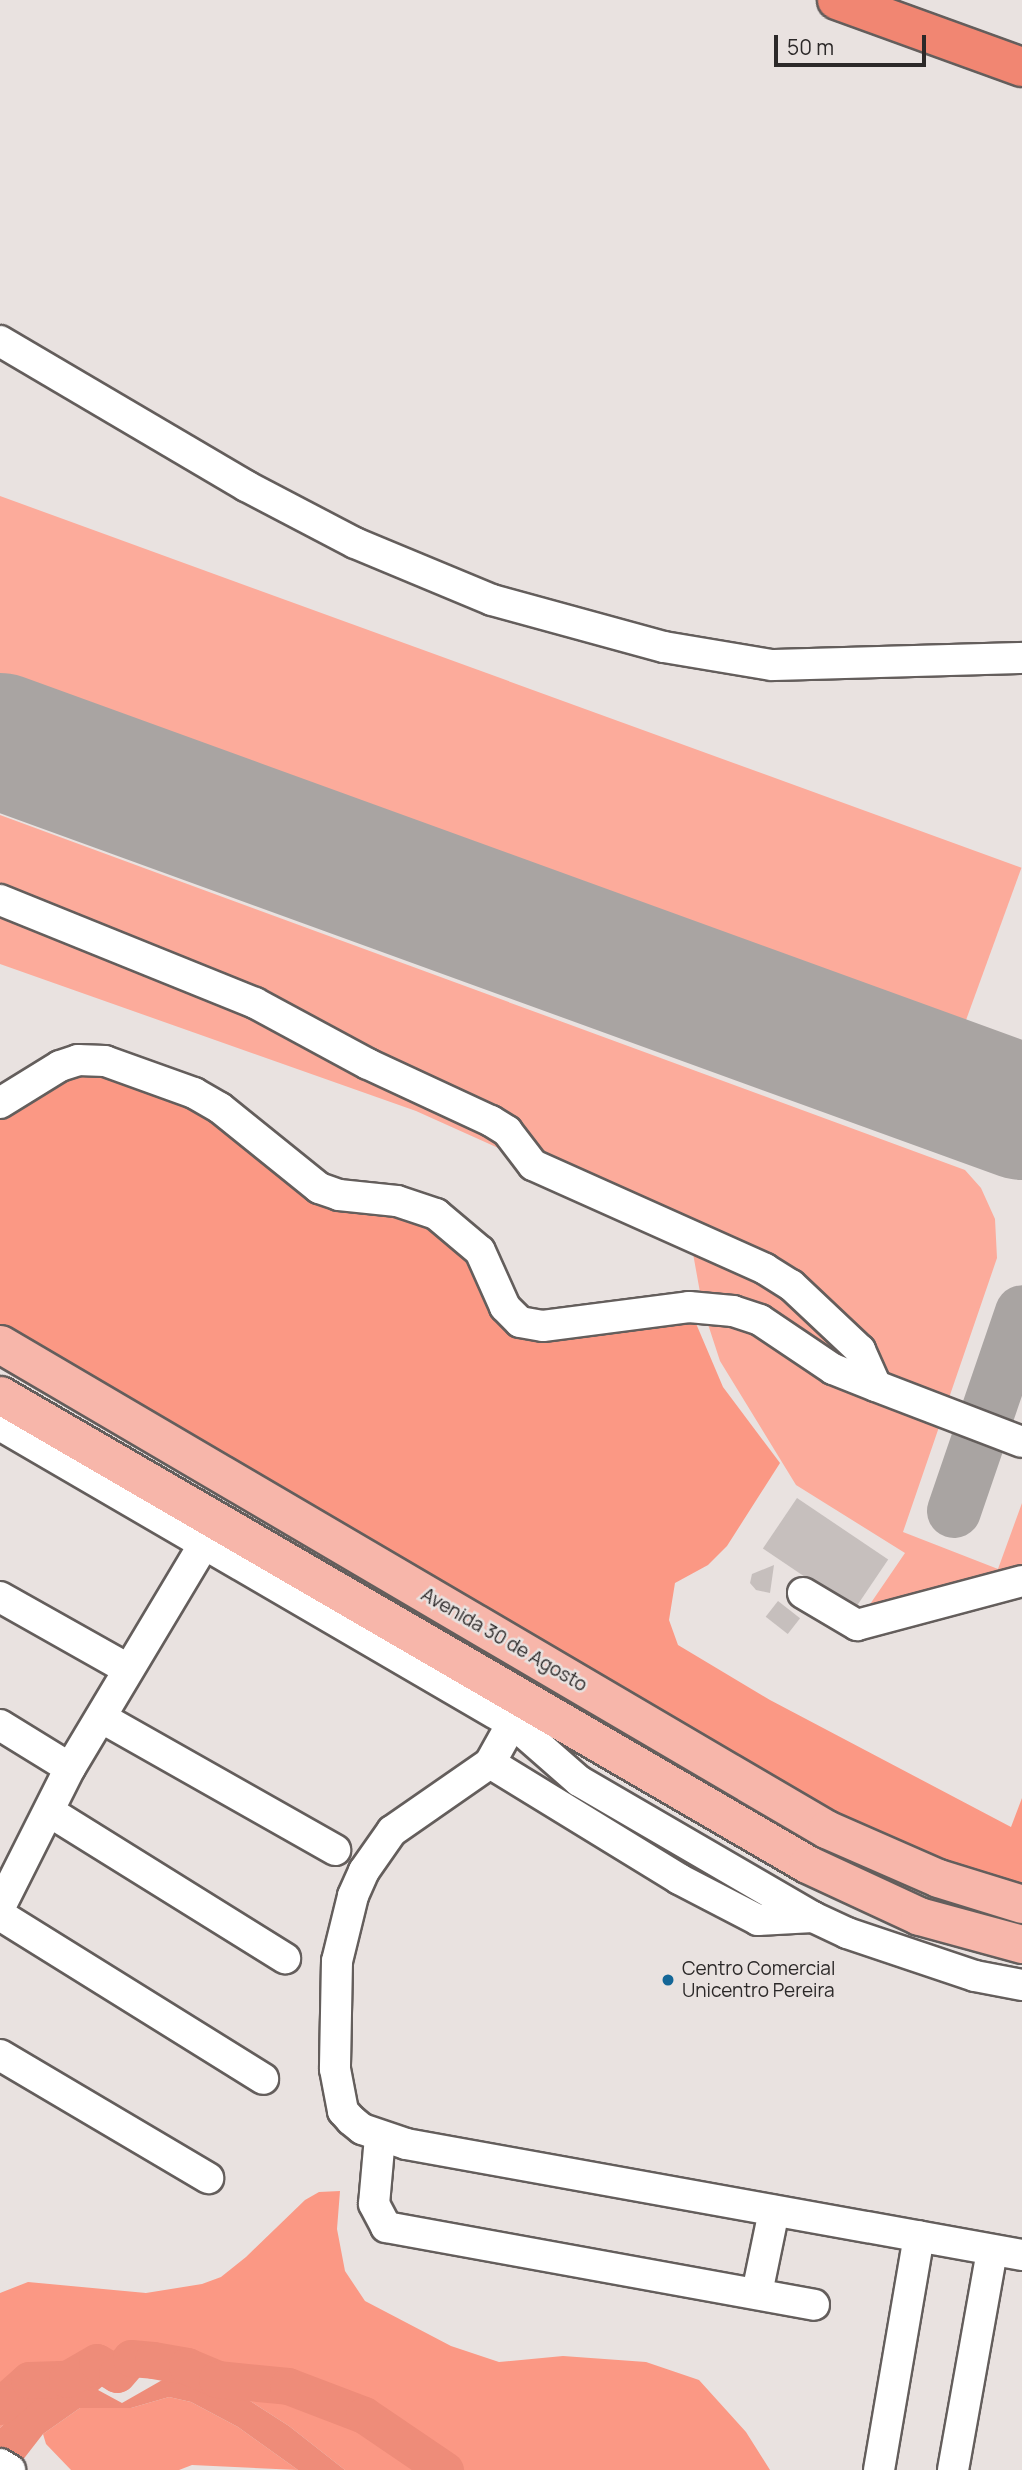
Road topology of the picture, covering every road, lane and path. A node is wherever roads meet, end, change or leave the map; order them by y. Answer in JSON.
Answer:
{"nodes":[{"id":1,"x":837,"y":0,"type":"edge"},
{"id":2,"x":1022,"y":66,"type":"edge"},
{"id":3,"x":0,"y":341,"type":"edge"},
{"id":4,"x":1022,"y":658,"type":"edge"},
{"id":5,"x":0,"y":900,"type":"edge"},
{"id":6,"x":0,"y":1103,"type":"edge"},
{"id":7,"x":0,"y":1344,"type":"edge"},
{"id":8,"x":876,"y":1386,"type":"junction"},
{"id":9,"x":0,"y":1395,"type":"edge"},
{"id":10,"x":0,"y":1425,"type":"edge"},
{"id":11,"x":1022,"y":1442,"type":"edge"},
{"id":12,"x":204,"y":1544,"type":"junction"},
{"id":13,"x":1022,"y":1581,"type":"edge"},
{"id":14,"x":803,"y":1593,"type":"dead end"},
{"id":15,"x":0,"y":1597,"type":"edge"},
{"id":16,"x":128,"y":1669,"type":"junction"},
{"id":17,"x":520,"y":1713,"type":"junction"},
{"id":18,"x":102,"y":1718,"type":"junction"},
{"id":19,"x":0,"y":1726,"type":"edge"},
{"id":20,"x":490,"y":1763,"type":"junction"},
{"id":21,"x":70,"y":1769,"type":"junction"},
{"id":22,"x":50,"y":1812,"type":"junction"},
{"id":23,"x":335,"y":1850,"type":"dead end"},
{"id":24,"x":864,"y":1892,"type":"junction"},
{"id":25,"x":1022,"y":1904,"type":"edge"},
{"id":26,"x":0,"y":1907,"type":"edge"},
{"id":27,"x":0,"y":1915,"type":"edge"},
{"id":28,"x":820,"y":1920,"type":"junction"},
{"id":29,"x":1022,"y":1944,"type":"edge"},
{"id":30,"x":285,"y":1958,"type":"dead end"},
{"id":31,"x":1022,"y":1984,"type":"edge"},
{"id":32,"x":0,"y":2055,"type":"edge"},
{"id":33,"x":263,"y":2079,"type":"dead end"},
{"id":34,"x":380,"y":2137,"type":"junction"},
{"id":35,"x":208,"y":2178,"type":"dead end"},
{"id":36,"x":774,"y":2211,"type":"junction"},
{"id":37,"x":919,"y":2236,"type":"junction"},
{"id":38,"x":992,"y":2250,"type":"junction"},
{"id":39,"x":1022,"y":2255,"type":"edge"},
{"id":40,"x":757,"y":2293,"type":"junction"},
{"id":41,"x":814,"y":2305,"type":"dead end"},
{"id":42,"x":0,"y":2464,"type":"edge"},
{"id":43,"x":10,"y":2470,"type":"edge"},
{"id":44,"x":879,"y":2470,"type":"edge"},
{"id":45,"x":953,"y":2470,"type":"edge"}],
"edges":[{"from":1,"to":2,"type":"highway"},
{"from":3,"to":4,"type":"street"},
{"from":5,"to":8,"type":"street"},
{"from":6,"to":8,"type":"street"},
{"from":7,"to":25,"type":"main road","name":"Avenida 30 de Agosto"},
{"from":8,"to":11,"type":"street"},
{"from":9,"to":17,"type":"main road"},
{"from":10,"to":12,"type":"street"},
{"from":12,"to":16,"type":"street"},
{"from":12,"to":17,"type":"street"},
{"from":13,"to":14,"type":"street"},
{"from":15,"to":16,"type":"street"},
{"from":16,"to":18,"type":"street"},
{"from":17,"to":20,"type":"street"},
{"from":17,"to":24,"type":"main road"},
{"from":17,"to":28,"type":"street"},
{"from":18,"to":21,"type":"street"},
{"from":18,"to":23,"type":"street"},
{"from":19,"to":21,"type":"street"},
{"from":20,"to":28,"type":"street"},
{"from":20,"to":34,"type":"street"},
{"from":21,"to":22,"type":"street"},
{"from":22,"to":26,"type":"street"},
{"from":22,"to":30,"type":"street"},
{"from":24,"to":28,"type":"street"},
{"from":24,"to":29,"type":"main road"},
{"from":27,"to":33,"type":"street"},
{"from":28,"to":31,"type":"street"},
{"from":32,"to":35,"type":"street"},
{"from":34,"to":36,"type":"street"},
{"from":34,"to":40,"type":"street"},
{"from":36,"to":37,"type":"street"},
{"from":36,"to":40,"type":"street"},
{"from":37,"to":38,"type":"street"},
{"from":37,"to":44,"type":"street"},
{"from":38,"to":39,"type":"street"},
{"from":38,"to":45,"type":"street"},
{"from":40,"to":41,"type":"street"},
{"from":42,"to":43,"type":"street"}]}
